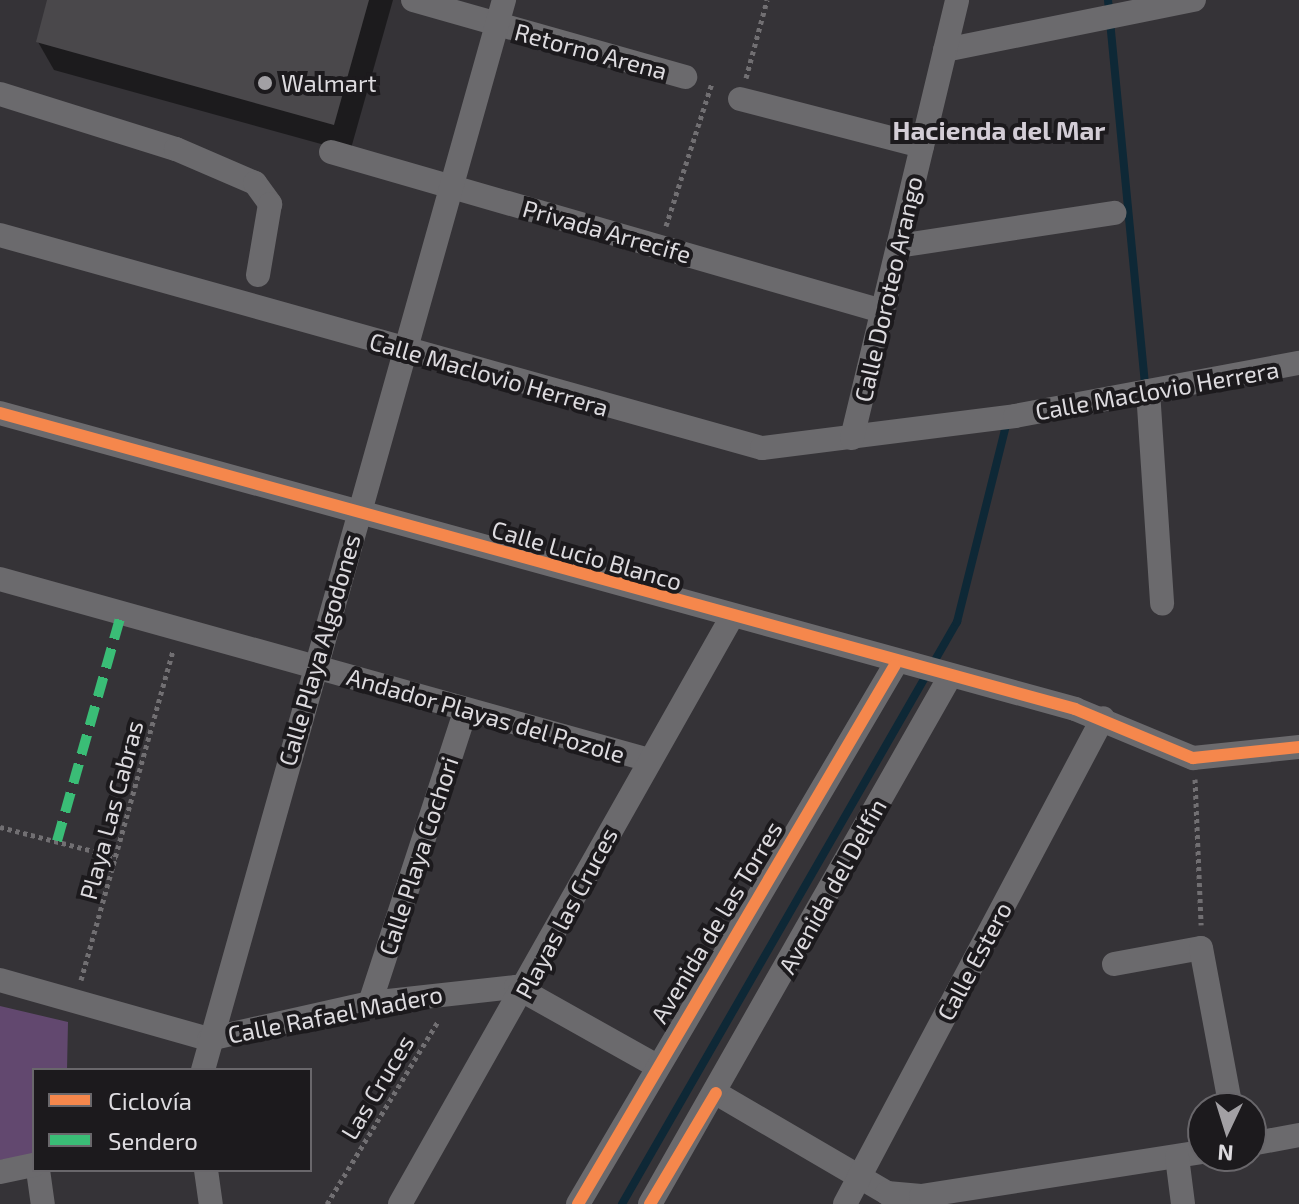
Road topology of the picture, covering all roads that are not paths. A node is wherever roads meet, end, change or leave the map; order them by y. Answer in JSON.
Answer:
{"nodes":[{"id":1,"x":413,"y":0,"type":"edge"},
{"id":2,"x":504,"y":0,"type":"edge"},
{"id":3,"x":957,"y":0,"type":"edge"},
{"id":4,"x":1194,"y":0,"type":"edge"},
{"id":5,"x":1148,"y":5,"type":"edge"},
{"id":6,"x":497,"y":25,"type":"junction"},
{"id":7,"x":945,"y":50,"type":"junction"},
{"id":8,"x":685,"y":77,"type":"road end"},
{"id":9,"x":0,"y":94,"type":"edge"},
{"id":10,"x":740,"y":99,"type":"road end"},
{"id":11,"x":922,"y":146,"type":"junction"},
{"id":12,"x":331,"y":152,"type":"dead end"},
{"id":13,"x":451,"y":186,"type":"junction"},
{"id":14,"x":1114,"y":213,"type":"dead end"},
{"id":15,"x":0,"y":235,"type":"edge"},
{"id":16,"x":898,"y":246,"type":"junction"},
{"id":17,"x":258,"y":275,"type":"dead end"},
{"id":18,"x":882,"y":311,"type":"junction"},
{"id":19,"x":401,"y":349,"type":"junction"},
{"id":20,"x":1299,"y":363,"type":"edge"},
{"id":21,"x":1148,"y":391,"type":"junction"},
{"id":22,"x":0,"y":413,"type":"edge"},
{"id":23,"x":852,"y":438,"type":"junction"},
{"id":24,"x":358,"y":512,"type":"junction"},
{"id":25,"x":0,"y":579,"type":"edge"},
{"id":26,"x":1162,"y":604,"type":"dead end"},
{"id":27,"x":730,"y":620,"type":"junction"},
{"id":28,"x":895,"y":665,"type":"junction"},
{"id":29,"x":314,"y":667,"type":"junction"},
{"id":30,"x":948,"y":680,"type":"junction"},
{"id":31,"x":466,"y":709,"type":"junction"},
{"id":32,"x":1103,"y":718,"type":"junction"},
{"id":33,"x":1299,"y":747,"type":"edge"},
{"id":34,"x":649,"y":760,"type":"junction"},
{"id":35,"x":1114,"y":964,"type":"dead end"},
{"id":36,"x":0,"y":980,"type":"edge"},
{"id":37,"x":525,"y":990,"type":"junction"},
{"id":38,"x":370,"y":1003,"type":"junction"},
{"id":39,"x":209,"y":1039,"type":"junction"},
{"id":40,"x":657,"y":1066,"type":"junction"},
{"id":41,"x":203,"y":1068,"type":"edge"},
{"id":42,"x":1228,"y":1092,"type":"edge"},
{"id":43,"x":716,"y":1093,"type":"junction"},
{"id":44,"x":1299,"y":1135,"type":"edge"},
{"id":45,"x":1267,"y":1141,"type":"edge"},
{"id":46,"x":1187,"y":1155,"type":"edge"},
{"id":47,"x":1177,"y":1157,"type":"junction"},
{"id":48,"x":32,"y":1168,"type":"edge"},
{"id":49,"x":0,"y":1172,"type":"edge"},
{"id":50,"x":37,"y":1172,"type":"edge"},
{"id":51,"x":206,"y":1172,"type":"edge"},
{"id":52,"x":858,"y":1179,"type":"junction"},
{"id":53,"x":43,"y":1204,"type":"edge"},
{"id":54,"x":211,"y":1204,"type":"edge"},
{"id":55,"x":400,"y":1204,"type":"edge"},
{"id":56,"x":578,"y":1204,"type":"edge"},
{"id":57,"x":650,"y":1204,"type":"edge"},
{"id":58,"x":845,"y":1204,"type":"edge"},
{"id":59,"x":1183,"y":1204,"type":"edge"}],
"edges":[{"from":1,"to":6,"type":"street","name":"Retorno Arena"},
{"from":2,"to":6,"type":"street","name":"Calle Playa Algodones"},
{"from":3,"to":7,"type":"street","name":"Calle Doroteo Arango"},
{"from":4,"to":5,"type":"street"},
{"from":5,"to":7,"type":"street"},
{"from":6,"to":8,"type":"street","name":"Retorno Arena"},
{"from":6,"to":13,"type":"street","name":"Calle Playa Algodones"},
{"from":7,"to":11,"type":"street","name":"Calle Doroteo Arango"},
{"from":9,"to":17,"type":"street"},
{"from":10,"to":11,"type":"street"},
{"from":11,"to":16,"type":"street","name":"Calle Doroteo Arango"},
{"from":12,"to":13,"type":"street","name":"Privada Arrecife"},
{"from":13,"to":18,"type":"street","name":"Privada Arrecife"},
{"from":13,"to":19,"type":"street","name":"Calle Playa Algodones"},
{"from":14,"to":16,"type":"street"},
{"from":15,"to":19,"type":"street","name":"Calle Maclovio Herrera"},
{"from":16,"to":18,"type":"street","name":"Calle Doroteo Arango"},
{"from":18,"to":23,"type":"street","name":"Calle Doroteo Arango"},
{"from":19,"to":23,"type":"street","name":"Calle Maclovio Herrera"},
{"from":19,"to":24,"type":"street","name":"Calle Playa Algodones"},
{"from":20,"to":21,"type":"street","name":"Calle Maclovio Herrera"},
{"from":21,"to":23,"type":"street","name":"Calle Maclovio Herrera"},
{"from":21,"to":26,"type":"street"},
{"from":22,"to":24,"type":"street","name":"Calle Lucio Blanco"},
{"from":24,"to":27,"type":"street","name":"Calle Lucio Blanco"},
{"from":24,"to":29,"type":"street","name":"Calle Playa Algodones"},
{"from":25,"to":29,"type":"street","name":"Andador Playas del Pozole"},
{"from":27,"to":28,"type":"street","name":"Calle Lucio Blanco"},
{"from":27,"to":34,"type":"street","name":"Playas las Cruces"},
{"from":28,"to":30,"type":"street","name":"Calle Lucio Blanco"},
{"from":28,"to":40,"type":"street","name":"Avenida de las Torres"},
{"from":29,"to":31,"type":"street","name":"Andador Playas del Pozole"},
{"from":29,"to":39,"type":"street","name":"Calle Playa Algodones"},
{"from":30,"to":32,"type":"street","name":"Calle Lucio Blanco"},
{"from":30,"to":43,"type":"street","name":"Avenida del Delfín"},
{"from":31,"to":34,"type":"street","name":"Andador Playas del Pozole"},
{"from":31,"to":38,"type":"street","name":"Calle Playa Cochori"},
{"from":32,"to":33,"type":"street","name":"Calle Lucio Blanco"},
{"from":32,"to":52,"type":"street","name":"Calle Estero"},
{"from":34,"to":37,"type":"street","name":"Playas las Cruces"},
{"from":35,"to":42,"type":"street"},
{"from":36,"to":39,"type":"street","name":"Calle Rafael Madero"},
{"from":37,"to":38,"type":"street","name":"Calle Rafael Madero"},
{"from":37,"to":40,"type":"street","name":"Calle Rafael Madero"},
{"from":37,"to":55,"type":"street","name":"Playas las Cruces"},
{"from":38,"to":39,"type":"street","name":"Calle Rafael Madero"},
{"from":39,"to":41,"type":"street","name":"Calle Playa Algodones"},
{"from":40,"to":56,"type":"street","name":"Avenida de las Torres"},
{"from":43,"to":52,"type":"street"},
{"from":43,"to":57,"type":"street"},
{"from":44,"to":45,"type":"street"},
{"from":46,"to":47,"type":"street"},
{"from":47,"to":52,"type":"street"},
{"from":47,"to":59,"type":"street"},
{"from":48,"to":49,"type":"street"},
{"from":50,"to":53,"type":"street"},
{"from":51,"to":54,"type":"street"},
{"from":52,"to":58,"type":"street","name":"Calle Estero"}]}
